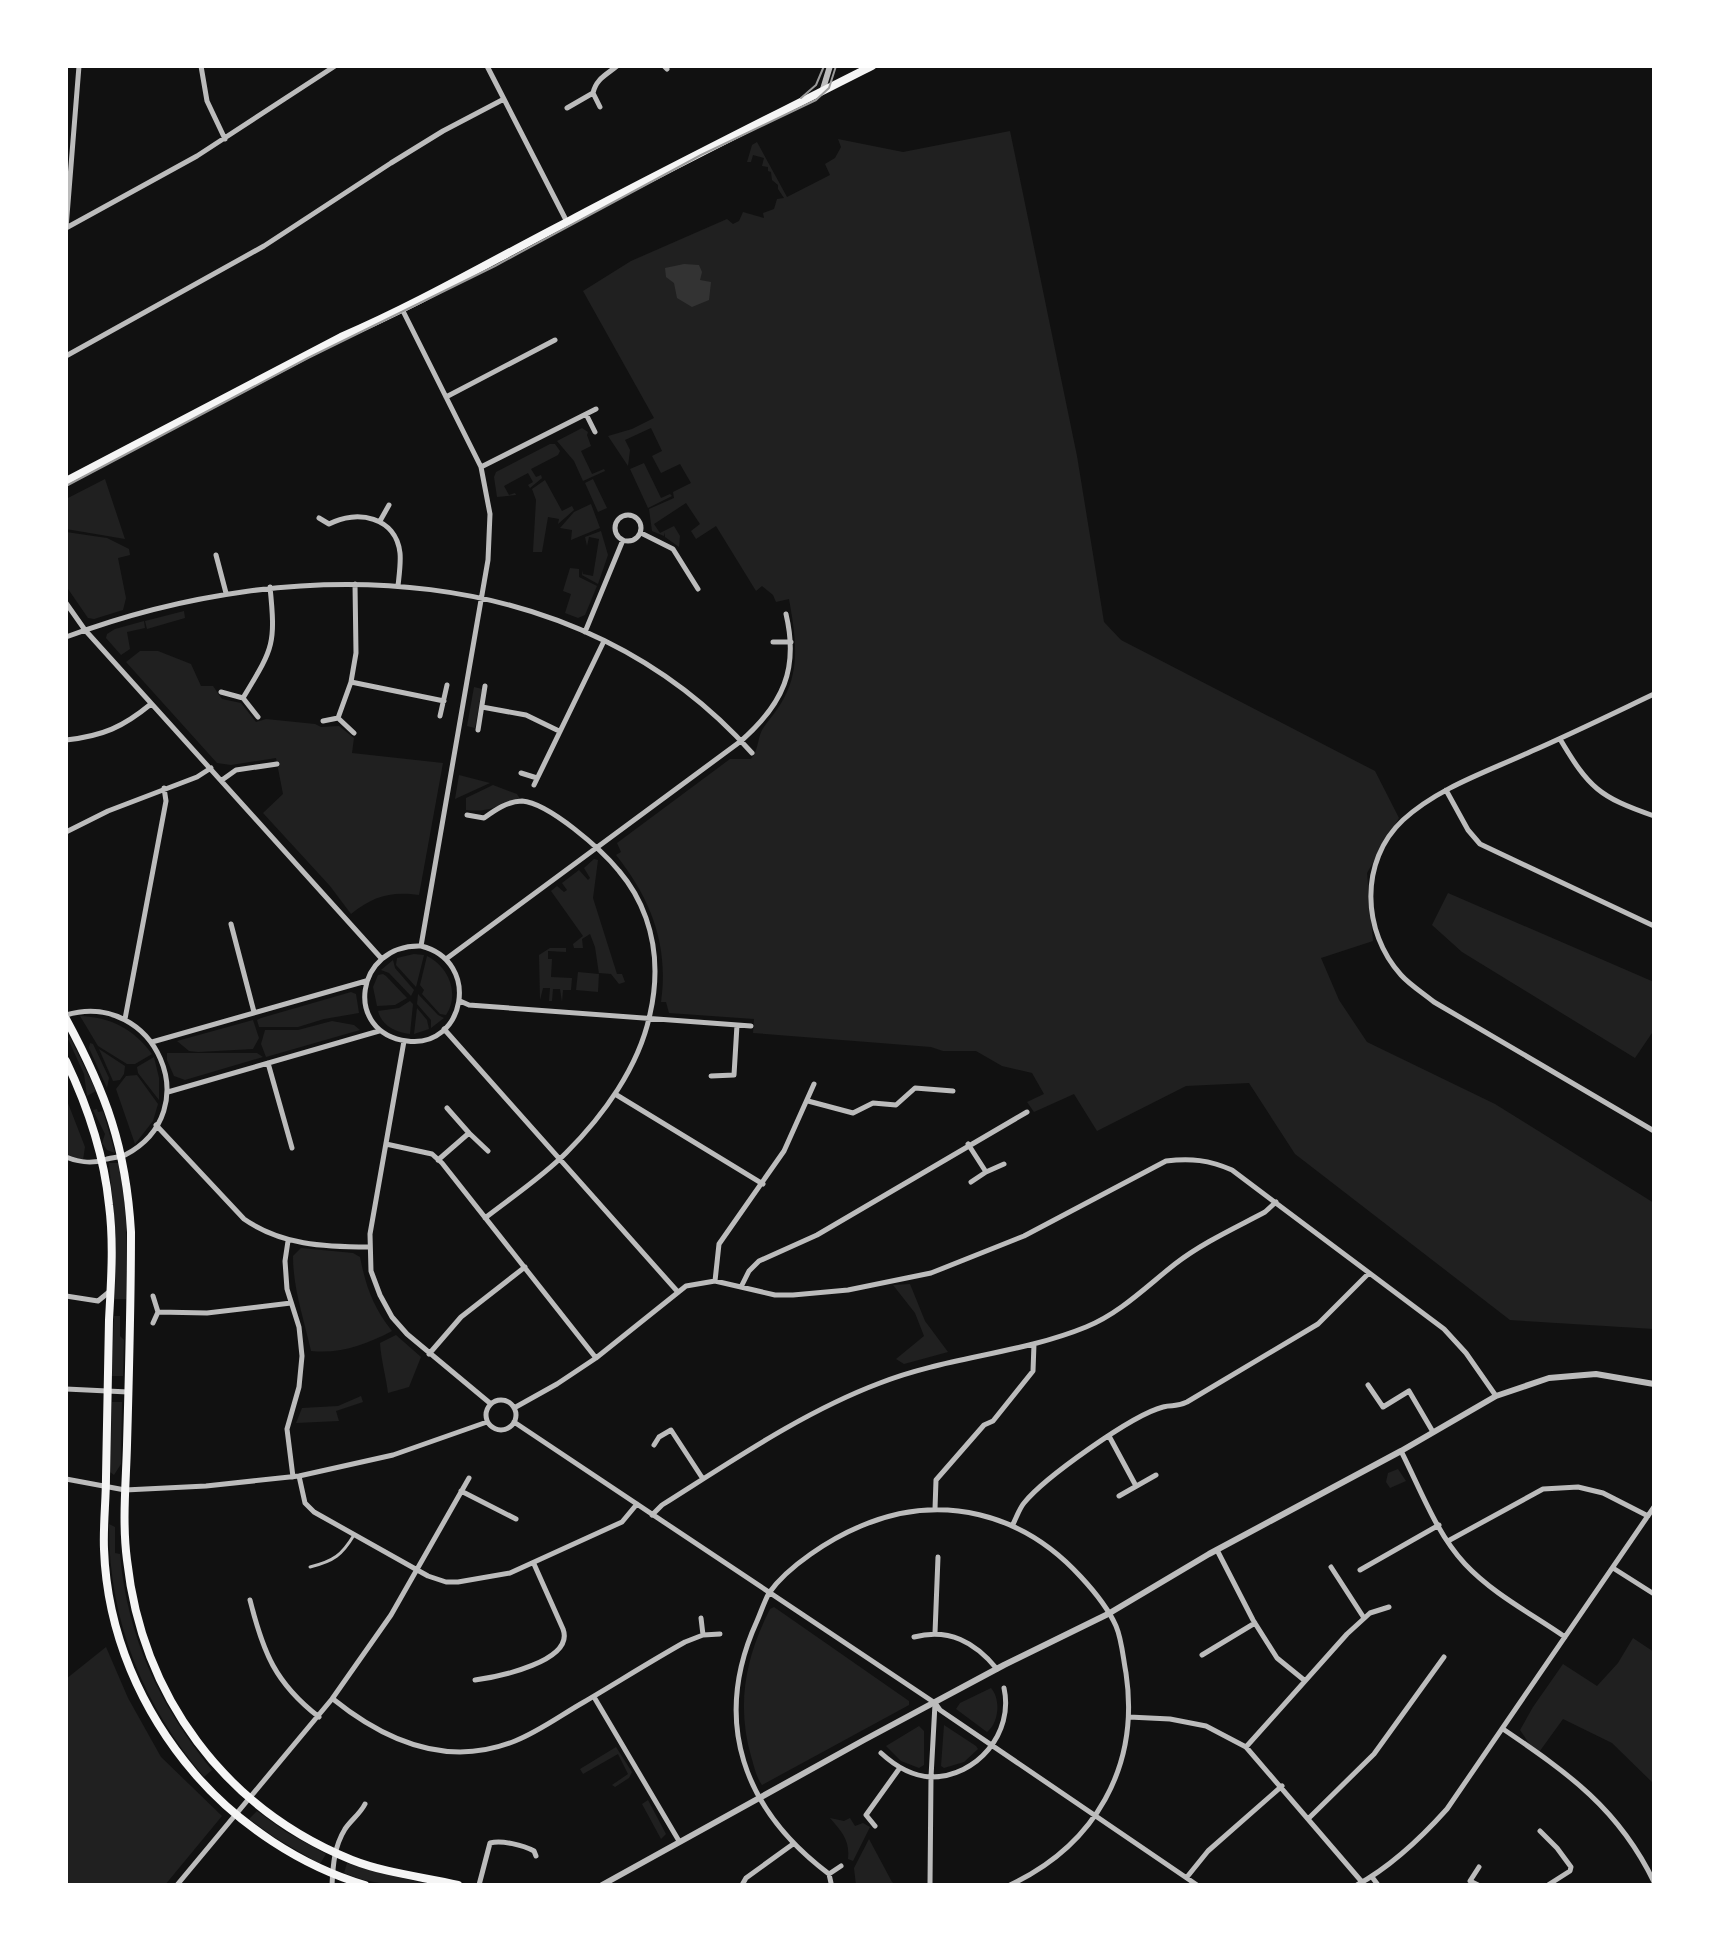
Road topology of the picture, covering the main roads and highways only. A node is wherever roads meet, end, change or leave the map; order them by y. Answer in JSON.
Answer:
{"nodes":[{"id":1,"x":849,"y":66,"type":"edge"},
{"id":2,"x":872,"y":66,"type":"edge"},
{"id":3,"x":863,"y":71,"type":"junction"},
{"id":4,"x":66,"y":481,"type":"edge"},
{"id":5,"x":66,"y":1017,"type":"edge"},
{"id":6,"x":66,"y":1061,"type":"edge"},
{"id":7,"x":365,"y":1885,"type":"edge"},
{"id":8,"x":458,"y":1885,"type":"edge"}],
"edges":[{"from":1,"to":3,"type":"main road"},
{"from":2,"to":3,"type":"main road"},
{"from":3,"to":4,"type":"main road"},
{"from":5,"to":8,"type":"main road"},
{"from":6,"to":7,"type":"main road"}]}
